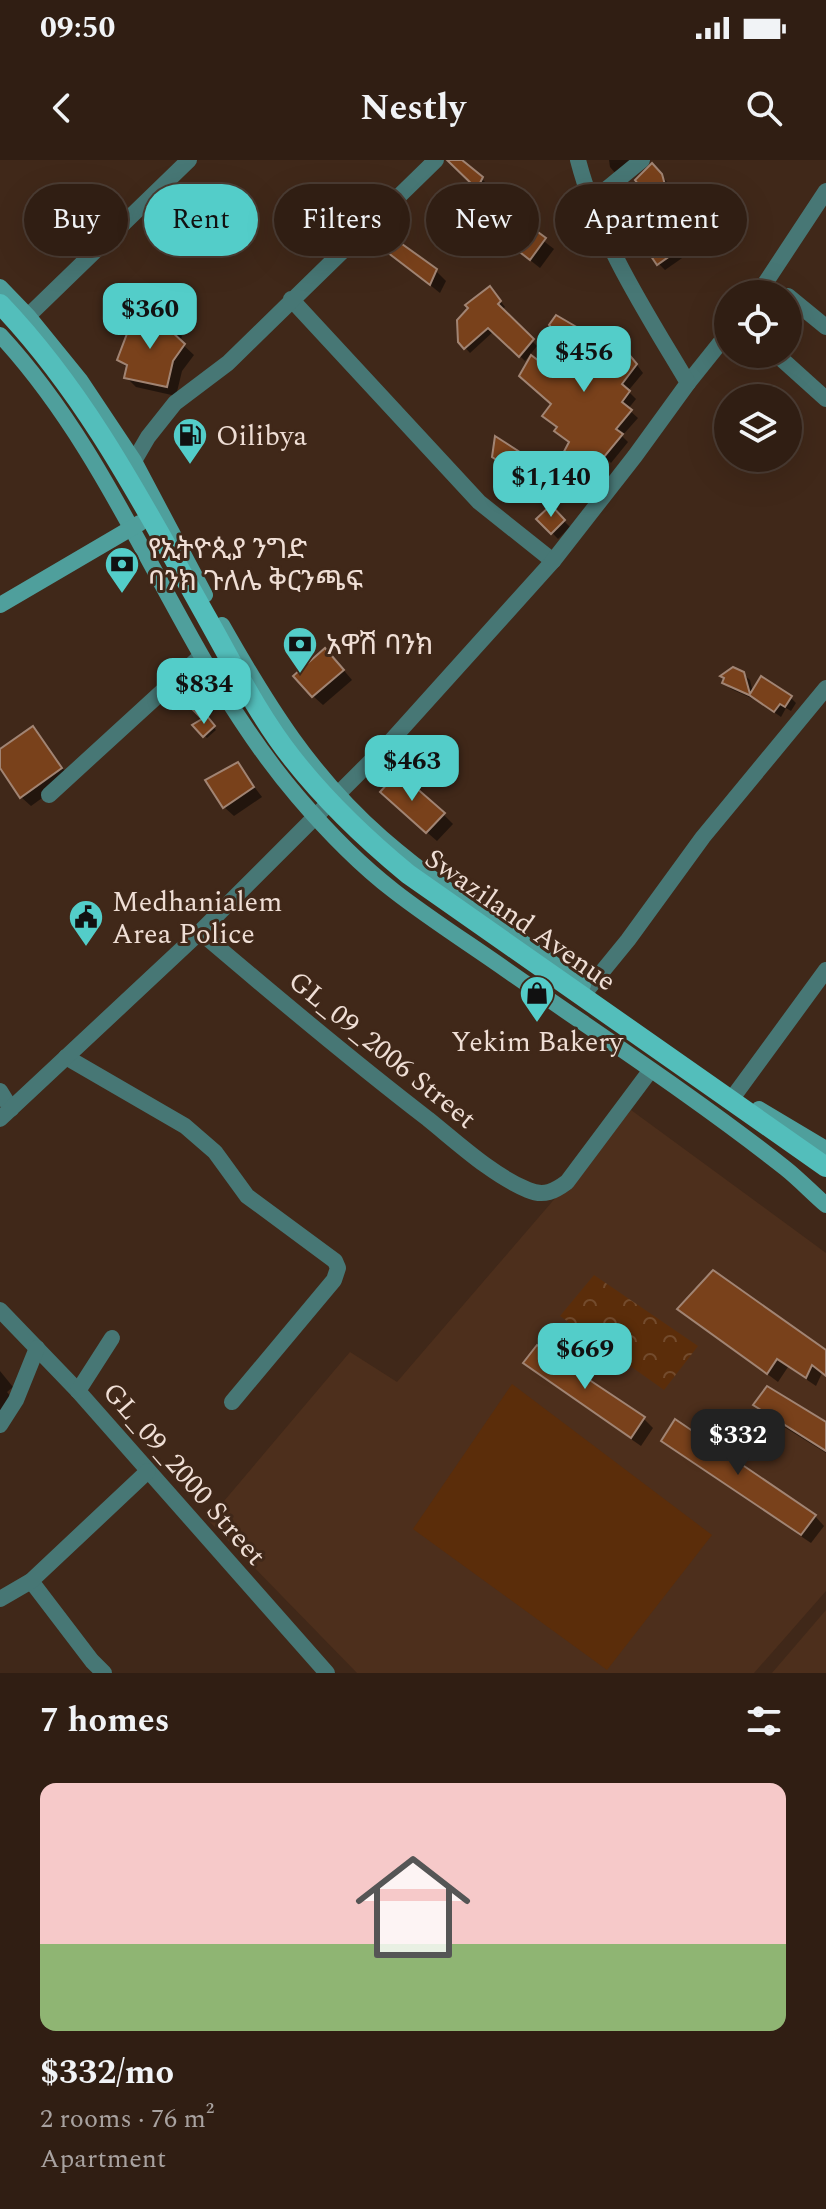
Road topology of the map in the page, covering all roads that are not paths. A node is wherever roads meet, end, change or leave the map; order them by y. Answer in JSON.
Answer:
{"nodes":[{"id":1,"x":189,"y":160,"type":"edge"},
{"id":2,"x":436,"y":160,"type":"edge"},
{"id":3,"x":578,"y":160,"type":"edge"},
{"id":4,"x":642,"y":160,"type":"edge"},
{"id":5,"x":586,"y":184,"type":"edge"},
{"id":6,"x":613,"y":184,"type":"edge"},
{"id":7,"x":826,"y":191,"type":"edge"},
{"id":8,"x":615,"y":256,"type":"edge"},
{"id":9,"x":769,"y":280,"type":"edge"},
{"id":10,"x":0,"y":287,"type":"edge"},
{"id":11,"x":291,"y":299,"type":"junction"},
{"id":12,"x":0,"y":304,"type":"edge"},
{"id":13,"x":802,"y":307,"type":"edge"},
{"id":14,"x":28,"y":316,"type":"junction"},
{"id":15,"x":0,"y":317,"type":"edge"},
{"id":16,"x":826,"y":327,"type":"edge"},
{"id":17,"x":0,"y":335,"type":"edge"},
{"id":18,"x":714,"y":350,"type":"edge"},
{"id":19,"x":792,"y":368,"type":"edge"},
{"id":20,"x":688,"y":383,"type":"junction"},
{"id":21,"x":826,"y":399,"type":"edge"},
{"id":22,"x":134,"y":461,"type":"junction"},
{"id":23,"x":146,"y":519,"type":"junction"},
{"id":24,"x":553,"y":561,"type":"junction"},
{"id":25,"x":0,"y":605,"type":"edge"},
{"id":26,"x":201,"y":656,"type":"junction"},
{"id":27,"x":826,"y":688,"type":"edge"},
{"id":28,"x":49,"y":795,"type":"dead end"},
{"id":29,"x":328,"y":806,"type":"junction"},
{"id":30,"x":200,"y":932,"type":"junction"},
{"id":31,"x":826,"y":970,"type":"edge"},
{"id":32,"x":588,"y":989,"type":"junction"},
{"id":33,"x":66,"y":1057,"type":"junction"},
{"id":34,"x":650,"y":1071,"type":"junction"},
{"id":35,"x":0,"y":1091,"type":"edge"},
{"id":36,"x":736,"y":1093,"type":"junction"},
{"id":37,"x":6,"y":1114,"type":"edge"},
{"id":38,"x":826,"y":1149,"type":"edge"},
{"id":39,"x":826,"y":1167,"type":"edge"},
{"id":40,"x":826,"y":1178,"type":"edge"},
{"id":41,"x":826,"y":1205,"type":"edge"},
{"id":42,"x":0,"y":1310,"type":"edge"},
{"id":43,"x":112,"y":1338,"type":"dead end"},
{"id":44,"x":37,"y":1348,"type":"junction"},
{"id":45,"x":78,"y":1391,"type":"junction"},
{"id":46,"x":232,"y":1402,"type":"dead end"},
{"id":47,"x":0,"y":1425,"type":"edge"},
{"id":48,"x":148,"y":1471,"type":"junction"},
{"id":49,"x":31,"y":1581,"type":"junction"},
{"id":50,"x":0,"y":1599,"type":"edge"},
{"id":51,"x":104,"y":1673,"type":"edge"},
{"id":52,"x":327,"y":1673,"type":"edge"}],
"edges":[{"from":1,"to":14,"type":"street"},
{"from":2,"to":11,"type":"street"},
{"from":3,"to":5,"type":"street"},
{"from":4,"to":6,"type":"street"},
{"from":7,"to":9,"type":"street"},
{"from":8,"to":20,"type":"street"},
{"from":10,"to":14,"type":"main road"},
{"from":11,"to":22,"type":"street"},
{"from":11,"to":24,"type":"street"},
{"from":12,"to":23,"type":"main road","name":"Swaziland Avenue"},
{"from":13,"to":16,"type":"street"},
{"from":14,"to":22,"type":"main road"},
{"from":15,"to":23,"type":"main road","name":"Swaziland Avenue"},
{"from":17,"to":23,"type":"main road"},
{"from":18,"to":20,"type":"street"},
{"from":19,"to":21,"type":"street"},
{"from":20,"to":24,"type":"street"},
{"from":22,"to":23,"type":"main road"},
{"from":23,"to":25,"type":"main road"},
{"from":23,"to":26,"type":"main road"},
{"from":23,"to":29,"type":"main road","name":"Swaziland Avenue"},
{"from":24,"to":29,"type":"street"},
{"from":26,"to":28,"type":"street"},
{"from":26,"to":29,"type":"main road"},
{"from":27,"to":32,"type":"street"},
{"from":29,"to":30,"type":"street"},
{"from":29,"to":32,"type":"main road"},
{"from":29,"to":34,"type":"main road"},
{"from":29,"to":39,"type":"main road","name":"Swaziland Avenue"},
{"from":29,"to":40,"type":"main road","name":"Swaziland Avenue"},
{"from":30,"to":33,"type":"street"},
{"from":30,"to":34,"type":"street","name":"GL_09_2006 Street"},
{"from":31,"to":36,"type":"street"},
{"from":32,"to":36,"type":"main road"},
{"from":33,"to":37,"type":"street"},
{"from":33,"to":46,"type":"street"},
{"from":34,"to":41,"type":"main road"},
{"from":35,"to":37,"type":"street"},
{"from":36,"to":38,"type":"main road"},
{"from":42,"to":44,"type":"street","name":"GL_09_2000 Street"},
{"from":43,"to":45,"type":"street"},
{"from":44,"to":45,"type":"street","name":"GL_09_2000 Street"},
{"from":44,"to":47,"type":"street"},
{"from":45,"to":48,"type":"street","name":"GL_09_2000 Street"},
{"from":48,"to":49,"type":"street"},
{"from":48,"to":52,"type":"street","name":"GL_09_2000 Street"},
{"from":49,"to":50,"type":"street"},
{"from":49,"to":51,"type":"street"}]}
